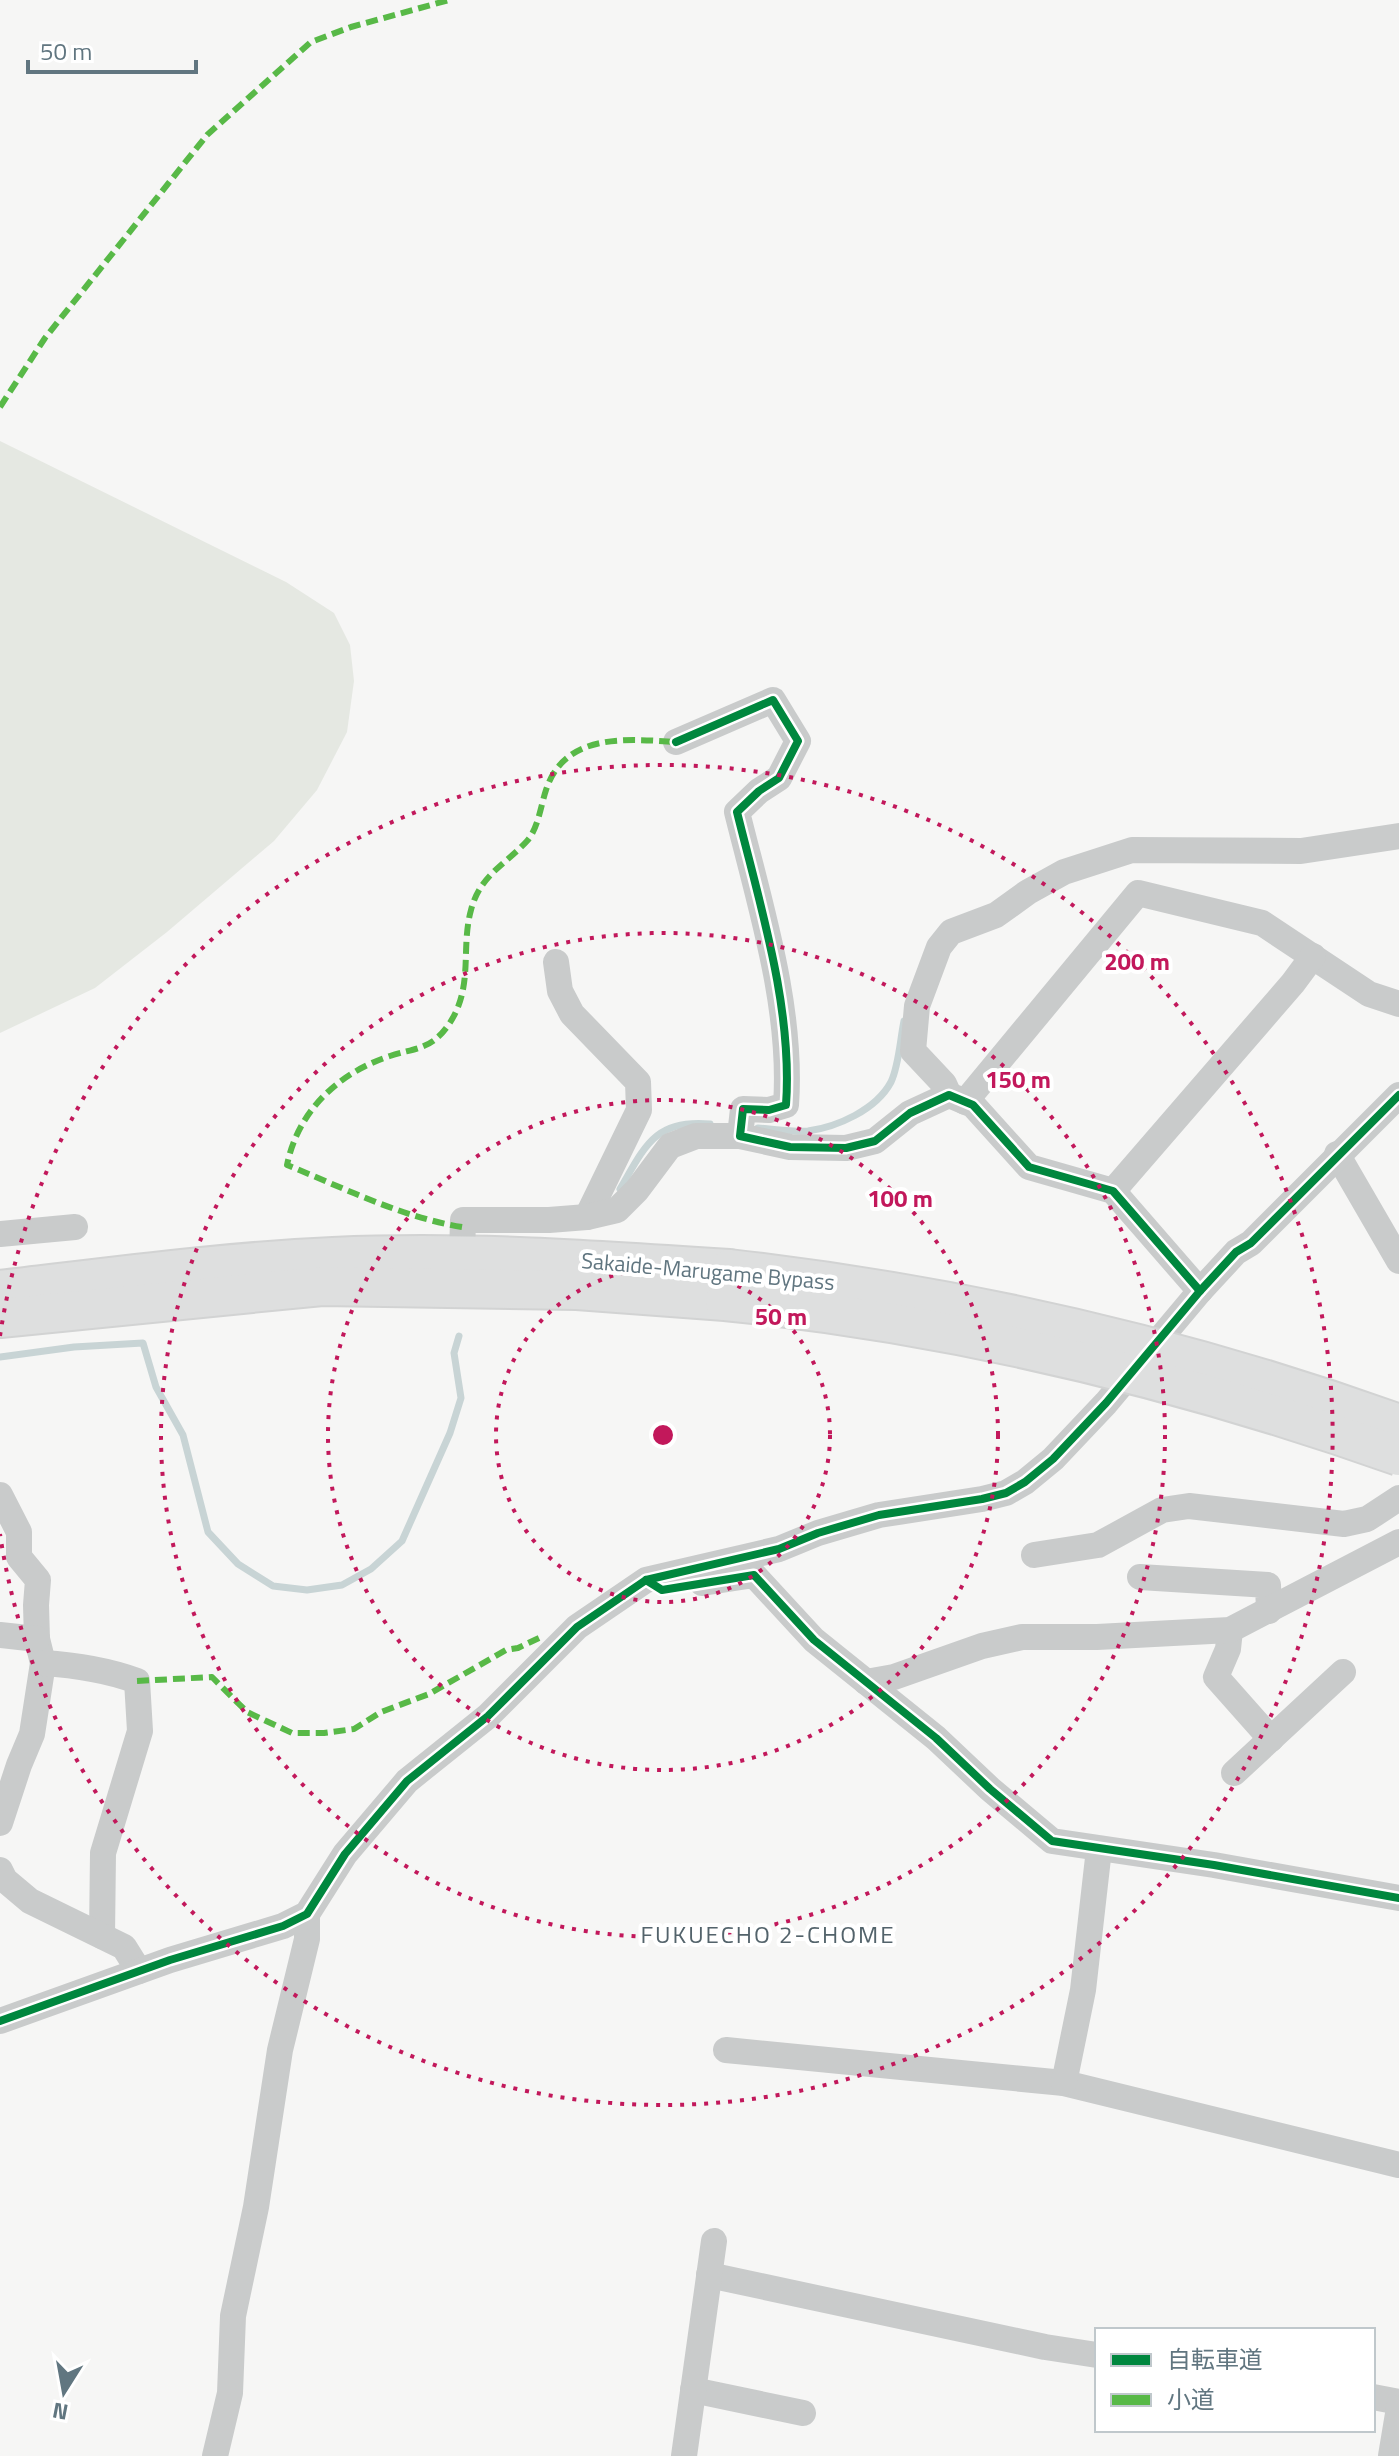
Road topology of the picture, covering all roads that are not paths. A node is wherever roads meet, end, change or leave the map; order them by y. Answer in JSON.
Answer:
{"nodes":[{"id":1,"x":676,"y":742,"type":"dead end"},
{"id":2,"x":1399,"y":836,"type":"edge"},
{"id":3,"x":1313,"y":956,"type":"junction"},
{"id":4,"x":556,"y":962,"type":"dead end"},
{"id":5,"x":1399,"y":1004,"type":"edge"},
{"id":6,"x":1399,"y":1095,"type":"edge"},
{"id":7,"x":957,"y":1098,"type":"junction"},
{"id":8,"x":741,"y":1128,"type":"junction"},
{"id":9,"x":1337,"y":1154,"type":"junction"},
{"id":10,"x":1113,"y":1191,"type":"junction"},
{"id":11,"x":587,"y":1217,"type":"junction"},
{"id":12,"x":75,"y":1227,"type":"dead end"},
{"id":13,"x":0,"y":1234,"type":"edge"},
{"id":14,"x":462,"y":1255,"type":"junction"},
{"id":15,"x":1399,"y":1261,"type":"edge"},
{"id":16,"x":727,"y":1285,"type":"junction"},
{"id":17,"x":0,"y":1290,"type":"edge"},
{"id":18,"x":1200,"y":1291,"type":"junction"},
{"id":19,"x":0,"y":1318,"type":"edge"},
{"id":20,"x":1399,"y":1424,"type":"edge"},
{"id":21,"x":1399,"y":1456,"type":"edge"},
{"id":22,"x":0,"y":1495,"type":"edge"},
{"id":23,"x":1399,"y":1498,"type":"edge"},
{"id":24,"x":1399,"y":1542,"type":"edge"},
{"id":25,"x":1034,"y":1555,"type":"dead end"},
{"id":26,"x":1140,"y":1577,"type":"dead end"},
{"id":27,"x":641,"y":1583,"type":"junction"},
{"id":28,"x":1269,"y":1611,"type":"junction"},
{"id":29,"x":1230,"y":1630,"type":"junction"},
{"id":30,"x":0,"y":1635,"type":"edge"},
{"id":31,"x":40,"y":1651,"type":"junction"},
{"id":32,"x":1343,"y":1672,"type":"dead end"},
{"id":33,"x":866,"y":1682,"type":"junction"},
{"id":34,"x":1271,"y":1739,"type":"junction"},
{"id":35,"x":1234,"y":1773,"type":"dead end"},
{"id":36,"x":0,"y":1823,"type":"edge"},
{"id":37,"x":1099,"y":1849,"type":"junction"},
{"id":38,"x":0,"y":1870,"type":"edge"},
{"id":39,"x":1399,"y":1898,"type":"edge"},
{"id":40,"x":307,"y":1914,"type":"junction"},
{"id":41,"x":102,"y":1936,"type":"junction"},
{"id":42,"x":139,"y":1971,"type":"junction"},
{"id":43,"x":0,"y":2021,"type":"edge"},
{"id":44,"x":726,"y":2050,"type":"dead end"},
{"id":45,"x":1064,"y":2083,"type":"junction"},
{"id":46,"x":1399,"y":2165,"type":"edge"},
{"id":47,"x":714,"y":2241,"type":"dead end"},
{"id":48,"x":709,"y":2275,"type":"junction"},
{"id":49,"x":1095,"y":2355,"type":"edge"},
{"id":50,"x":693,"y":2390,"type":"junction"},
{"id":51,"x":1375,"y":2398,"type":"edge"},
{"id":52,"x":803,"y":2413,"type":"dead end"},
{"id":53,"x":1398,"y":2414,"type":"edge"},
{"id":54,"x":215,"y":2456,"type":"edge"},
{"id":55,"x":226,"y":2456,"type":"edge"},
{"id":56,"x":684,"y":2456,"type":"edge"},
{"id":57,"x":1391,"y":2456,"type":"edge"}],
"edges":[{"from":1,"to":8,"type":"street"},
{"from":2,"to":7,"type":"street"},
{"from":3,"to":5,"type":"street"},
{"from":3,"to":7,"type":"street"},
{"from":3,"to":10,"type":"street"},
{"from":4,"to":11,"type":"street"},
{"from":6,"to":9,"type":"street"},
{"from":7,"to":8,"type":"street"},
{"from":7,"to":10,"type":"street"},
{"from":8,"to":11,"type":"street"},
{"from":9,"to":15,"type":"street"},
{"from":9,"to":18,"type":"street"},
{"from":10,"to":18,"type":"street"},
{"from":11,"to":14,"type":"street"},
{"from":12,"to":13,"type":"street"},
{"from":14,"to":16,"type":"highway","name":"Sakaide-Marugame Bypass"},
{"from":14,"to":17,"type":"highway","name":"Sakaide-Marugame Bypass"},
{"from":16,"to":19,"type":"highway","name":"Sakaide-Marugame Bypass"},
{"from":16,"to":20,"type":"highway","name":"Sakaide-Marugame Bypass","bridge":true},
{"from":16,"to":21,"type":"highway","name":"Sakaide-Marugame Bypass","bridge":true},
{"from":18,"to":27,"type":"street"},
{"from":22,"to":31,"type":"street"},
{"from":23,"to":25,"type":"street"},
{"from":24,"to":28,"type":"street"},
{"from":26,"to":28,"type":"street"},
{"from":27,"to":33,"type":"street"},
{"from":27,"to":40,"type":"street"},
{"from":28,"to":29,"type":"street"},
{"from":29,"to":33,"type":"street"},
{"from":29,"to":34,"type":"street"},
{"from":30,"to":31,"type":"street"},
{"from":31,"to":36,"type":"street"},
{"from":31,"to":41,"type":"street"},
{"from":32,"to":34,"type":"street"},
{"from":33,"to":37,"type":"street"},
{"from":34,"to":35,"type":"street"},
{"from":37,"to":39,"type":"street"},
{"from":37,"to":45,"type":"street"},
{"from":38,"to":41,"type":"street"},
{"from":40,"to":42,"type":"street"},
{"from":40,"to":54,"type":"street"},
{"from":41,"to":42,"type":"street"},
{"from":42,"to":43,"type":"street"},
{"from":44,"to":45,"type":"street"},
{"from":45,"to":46,"type":"street"},
{"from":47,"to":48,"type":"street"},
{"from":48,"to":49,"type":"street"},
{"from":48,"to":50,"type":"street"},
{"from":50,"to":52,"type":"street"},
{"from":50,"to":56,"type":"street"},
{"from":51,"to":53,"type":"street"},
{"from":53,"to":57,"type":"street"},
{"from":54,"to":55,"type":"street"}]}
